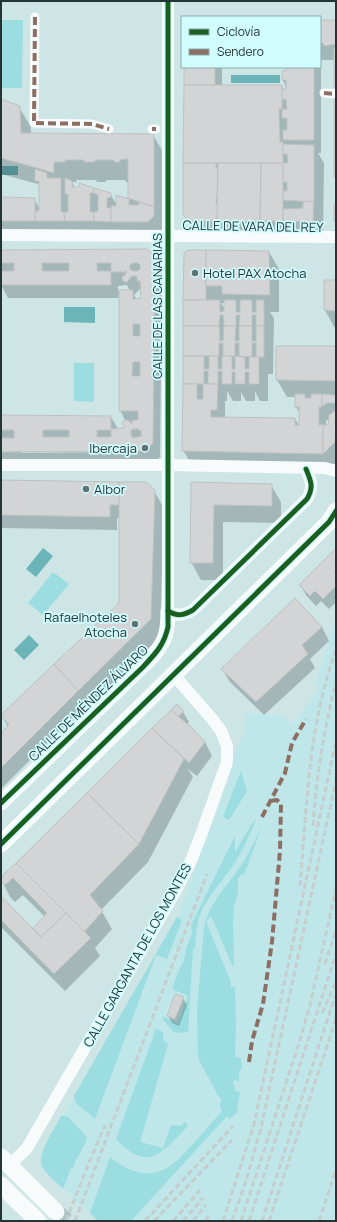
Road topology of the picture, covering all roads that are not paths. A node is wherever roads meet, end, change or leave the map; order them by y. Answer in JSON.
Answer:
{"nodes":[{"id":1,"x":168,"y":1,"type":"edge"},
{"id":2,"x":35,"y":17,"type":"dead end"},
{"id":3,"x":324,"y":93,"type":"dead end"},
{"id":4,"x":336,"y":94,"type":"edge"},
{"id":5,"x":109,"y":129,"type":"dead end"},
{"id":6,"x":1,"y":235,"type":"edge"},
{"id":7,"x":168,"y":236,"type":"junction"},
{"id":8,"x":336,"y":237,"type":"edge"},
{"id":9,"x":1,"y":465,"type":"edge"},
{"id":10,"x":168,"y":465,"type":"junction"},
{"id":11,"x":306,"y":469,"type":"junction"},
{"id":12,"x":336,"y":471,"type":"edge"},
{"id":13,"x":334,"y":516,"type":"edge"},
{"id":14,"x":168,"y":611,"type":"junction"},
{"id":15,"x":174,"y":675,"type":"junction"},
{"id":16,"x":1,"y":803,"type":"edge"},
{"id":17,"x":1,"y":844,"type":"edge"},
{"id":18,"x":5,"y":1162,"type":"edge"},
{"id":19,"x":1,"y":1185,"type":"edge"},
{"id":20,"x":56,"y":1212,"type":"tunnel mouth"},
{"id":21,"x":38,"y":1221,"type":"edge"}],
"edges":[{"from":1,"to":7,"type":"street","name":"CALLE DE LAS CANARIAS"},
{"from":2,"to":5,"type":"street"},
{"from":3,"to":4,"type":"street"},
{"from":6,"to":7,"type":"street","name":"CALLE DE VARA DEL REY"},
{"from":7,"to":8,"type":"street","name":"CALLE DE VARA DEL REY"},
{"from":7,"to":10,"type":"street","name":"CALLE DE LAS CANARIAS"},
{"from":9,"to":10,"type":"street"},
{"from":10,"to":11,"type":"street"},
{"from":10,"to":14,"type":"street","name":"CALLE DE LAS CANARIAS"},
{"from":11,"to":12,"type":"street"},
{"from":11,"to":14,"type":"street"},
{"from":13,"to":15,"type":"main road"},
{"from":14,"to":16,"type":"street","name":"CALLE DE MÉNDEZ ÁLVARO"},
{"from":15,"to":17,"type":"main road"},
{"from":15,"to":18,"type":"street","name":"CALLE GARGANTA DE LOS MONTES"},
{"from":18,"to":20,"type":"main road"},
{"from":19,"to":21,"type":"main road"}]}
